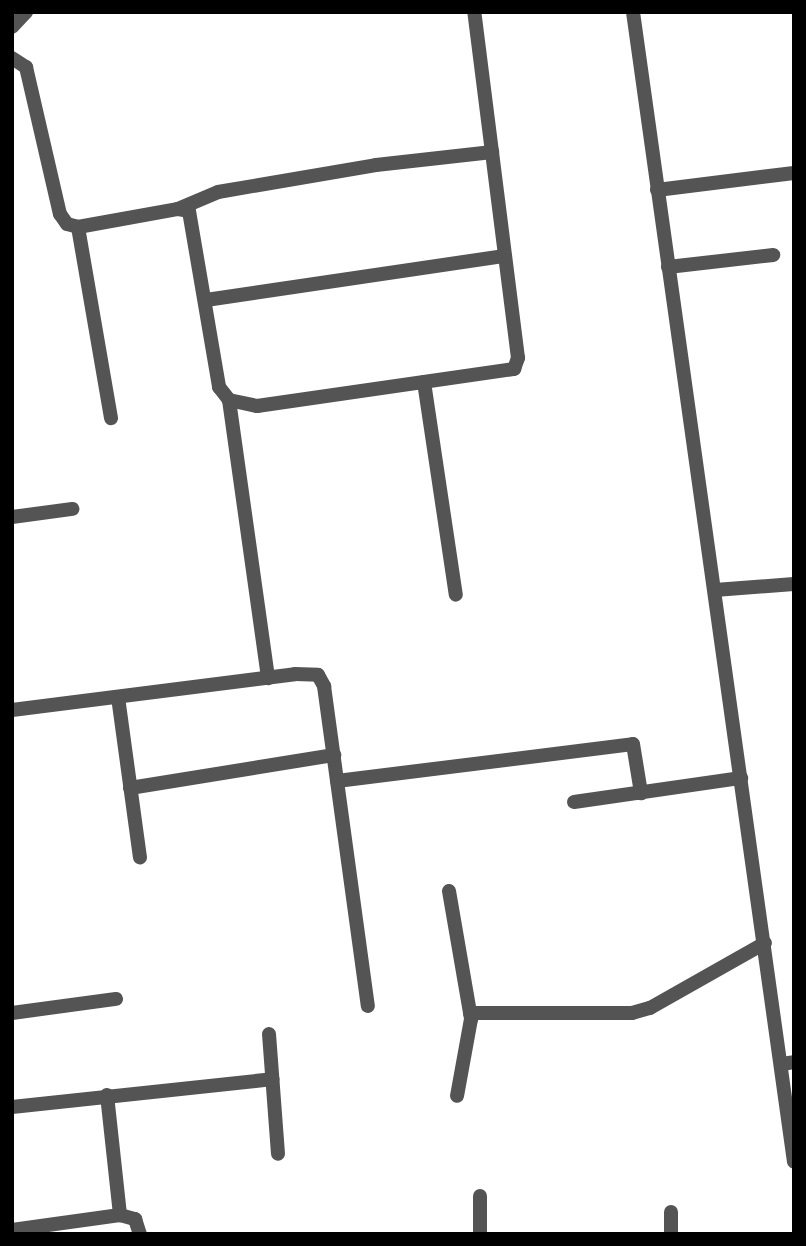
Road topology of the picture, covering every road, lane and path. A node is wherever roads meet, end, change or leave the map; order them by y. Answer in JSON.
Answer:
{"nodes":[{"id":1,"x":26,"y":12,"type":"edge"},
{"id":2,"x":474,"y":12,"type":"edge"},
{"id":3,"x":632,"y":12,"type":"edge"},
{"id":4,"x":12,"y":27,"type":"edge"},
{"id":5,"x":12,"y":58,"type":"edge"},
{"id":6,"x":492,"y":152,"type":"junction"},
{"id":7,"x":794,"y":173,"type":"edge"},
{"id":8,"x":657,"y":190,"type":"junction"},
{"id":9,"x":178,"y":209,"type":"junction"},
{"id":10,"x":78,"y":227,"type":"junction"},
{"id":11,"x":773,"y":255,"type":"dead end"},
{"id":12,"x":505,"y":256,"type":"junction"},
{"id":13,"x":668,"y":267,"type":"junction"},
{"id":14,"x":206,"y":300,"type":"junction"},
{"id":15,"x":425,"y":382,"type":"junction"},
{"id":16,"x":229,"y":400,"type":"junction"},
{"id":17,"x":111,"y":418,"type":"dead end"},
{"id":18,"x":72,"y":509,"type":"dead end"},
{"id":19,"x":12,"y":517,"type":"edge"},
{"id":20,"x":794,"y":584,"type":"edge"},
{"id":21,"x":715,"y":590,"type":"junction"},
{"id":22,"x":456,"y":595,"type":"dead end"},
{"id":23,"x":268,"y":678,"type":"junction"},
{"id":24,"x":118,"y":697,"type":"junction"},
{"id":25,"x":12,"y":710,"type":"edge"},
{"id":26,"x":334,"y":755,"type":"junction"},
{"id":27,"x":741,"y":778,"type":"junction"},
{"id":28,"x":337,"y":781,"type":"junction"},
{"id":29,"x":130,"y":788,"type":"junction"},
{"id":30,"x":641,"y":793,"type":"junction"},
{"id":31,"x":574,"y":803,"type":"dead end"},
{"id":32,"x":140,"y":857,"type":"dead end"},
{"id":33,"x":449,"y":891,"type":"dead end"},
{"id":34,"x":765,"y":943,"type":"junction"},
{"id":35,"x":116,"y":999,"type":"dead end"},
{"id":36,"x":368,"y":1006,"type":"dead end"},
{"id":37,"x":12,"y":1013,"type":"edge"},
{"id":38,"x":470,"y":1013,"type":"junction"},
{"id":39,"x":269,"y":1034,"type":"dead end"},
{"id":40,"x":788,"y":1063,"type":"edge"},
{"id":41,"x":273,"y":1079,"type":"junction"},
{"id":42,"x":107,"y":1095,"type":"junction"},
{"id":43,"x":457,"y":1096,"type":"dead end"},
{"id":44,"x":12,"y":1107,"type":"edge"},
{"id":45,"x":278,"y":1154,"type":"dead end"},
{"id":46,"x":794,"y":1162,"type":"edge"},
{"id":47,"x":480,"y":1196,"type":"dead end"},
{"id":48,"x":671,"y":1213,"type":"dead end"},
{"id":49,"x":120,"y":1215,"type":"junction"},
{"id":50,"x":12,"y":1230,"type":"edge"},
{"id":51,"x":140,"y":1234,"type":"edge"},
{"id":52,"x":480,"y":1234,"type":"edge"},
{"id":53,"x":671,"y":1234,"type":"edge"}],
"edges":[{"from":1,"to":4,"type":"street"},
{"from":2,"to":6,"type":"street"},
{"from":3,"to":8,"type":"street"},
{"from":5,"to":10,"type":"street"},
{"from":6,"to":9,"type":"street"},
{"from":6,"to":12,"type":"street"},
{"from":7,"to":8,"type":"street"},
{"from":8,"to":13,"type":"street"},
{"from":9,"to":10,"type":"street"},
{"from":9,"to":14,"type":"street"},
{"from":10,"to":17,"type":"street"},
{"from":11,"to":13,"type":"street"},
{"from":12,"to":14,"type":"street"},
{"from":12,"to":15,"type":"street"},
{"from":13,"to":21,"type":"street"},
{"from":14,"to":16,"type":"street"},
{"from":15,"to":16,"type":"street"},
{"from":15,"to":22,"type":"street"},
{"from":16,"to":23,"type":"street"},
{"from":18,"to":19,"type":"street"},
{"from":20,"to":21,"type":"street"},
{"from":21,"to":27,"type":"street"},
{"from":23,"to":24,"type":"street"},
{"from":23,"to":26,"type":"street"},
{"from":24,"to":25,"type":"street"},
{"from":24,"to":29,"type":"street"},
{"from":26,"to":28,"type":"street"},
{"from":26,"to":29,"type":"street"},
{"from":27,"to":30,"type":"street"},
{"from":27,"to":34,"type":"street"},
{"from":28,"to":30,"type":"street"},
{"from":28,"to":36,"type":"street"},
{"from":29,"to":32,"type":"street"},
{"from":30,"to":31,"type":"street"},
{"from":33,"to":38,"type":"street"},
{"from":34,"to":38,"type":"street"},
{"from":34,"to":40,"type":"street"},
{"from":35,"to":37,"type":"street"},
{"from":38,"to":43,"type":"street"},
{"from":39,"to":41,"type":"street"},
{"from":40,"to":46,"type":"street"},
{"from":41,"to":42,"type":"street"},
{"from":41,"to":45,"type":"street"},
{"from":42,"to":44,"type":"street"},
{"from":42,"to":49,"type":"street"},
{"from":47,"to":52,"type":"street"},
{"from":48,"to":53,"type":"street"},
{"from":49,"to":50,"type":"street"},
{"from":49,"to":51,"type":"street"}]}
